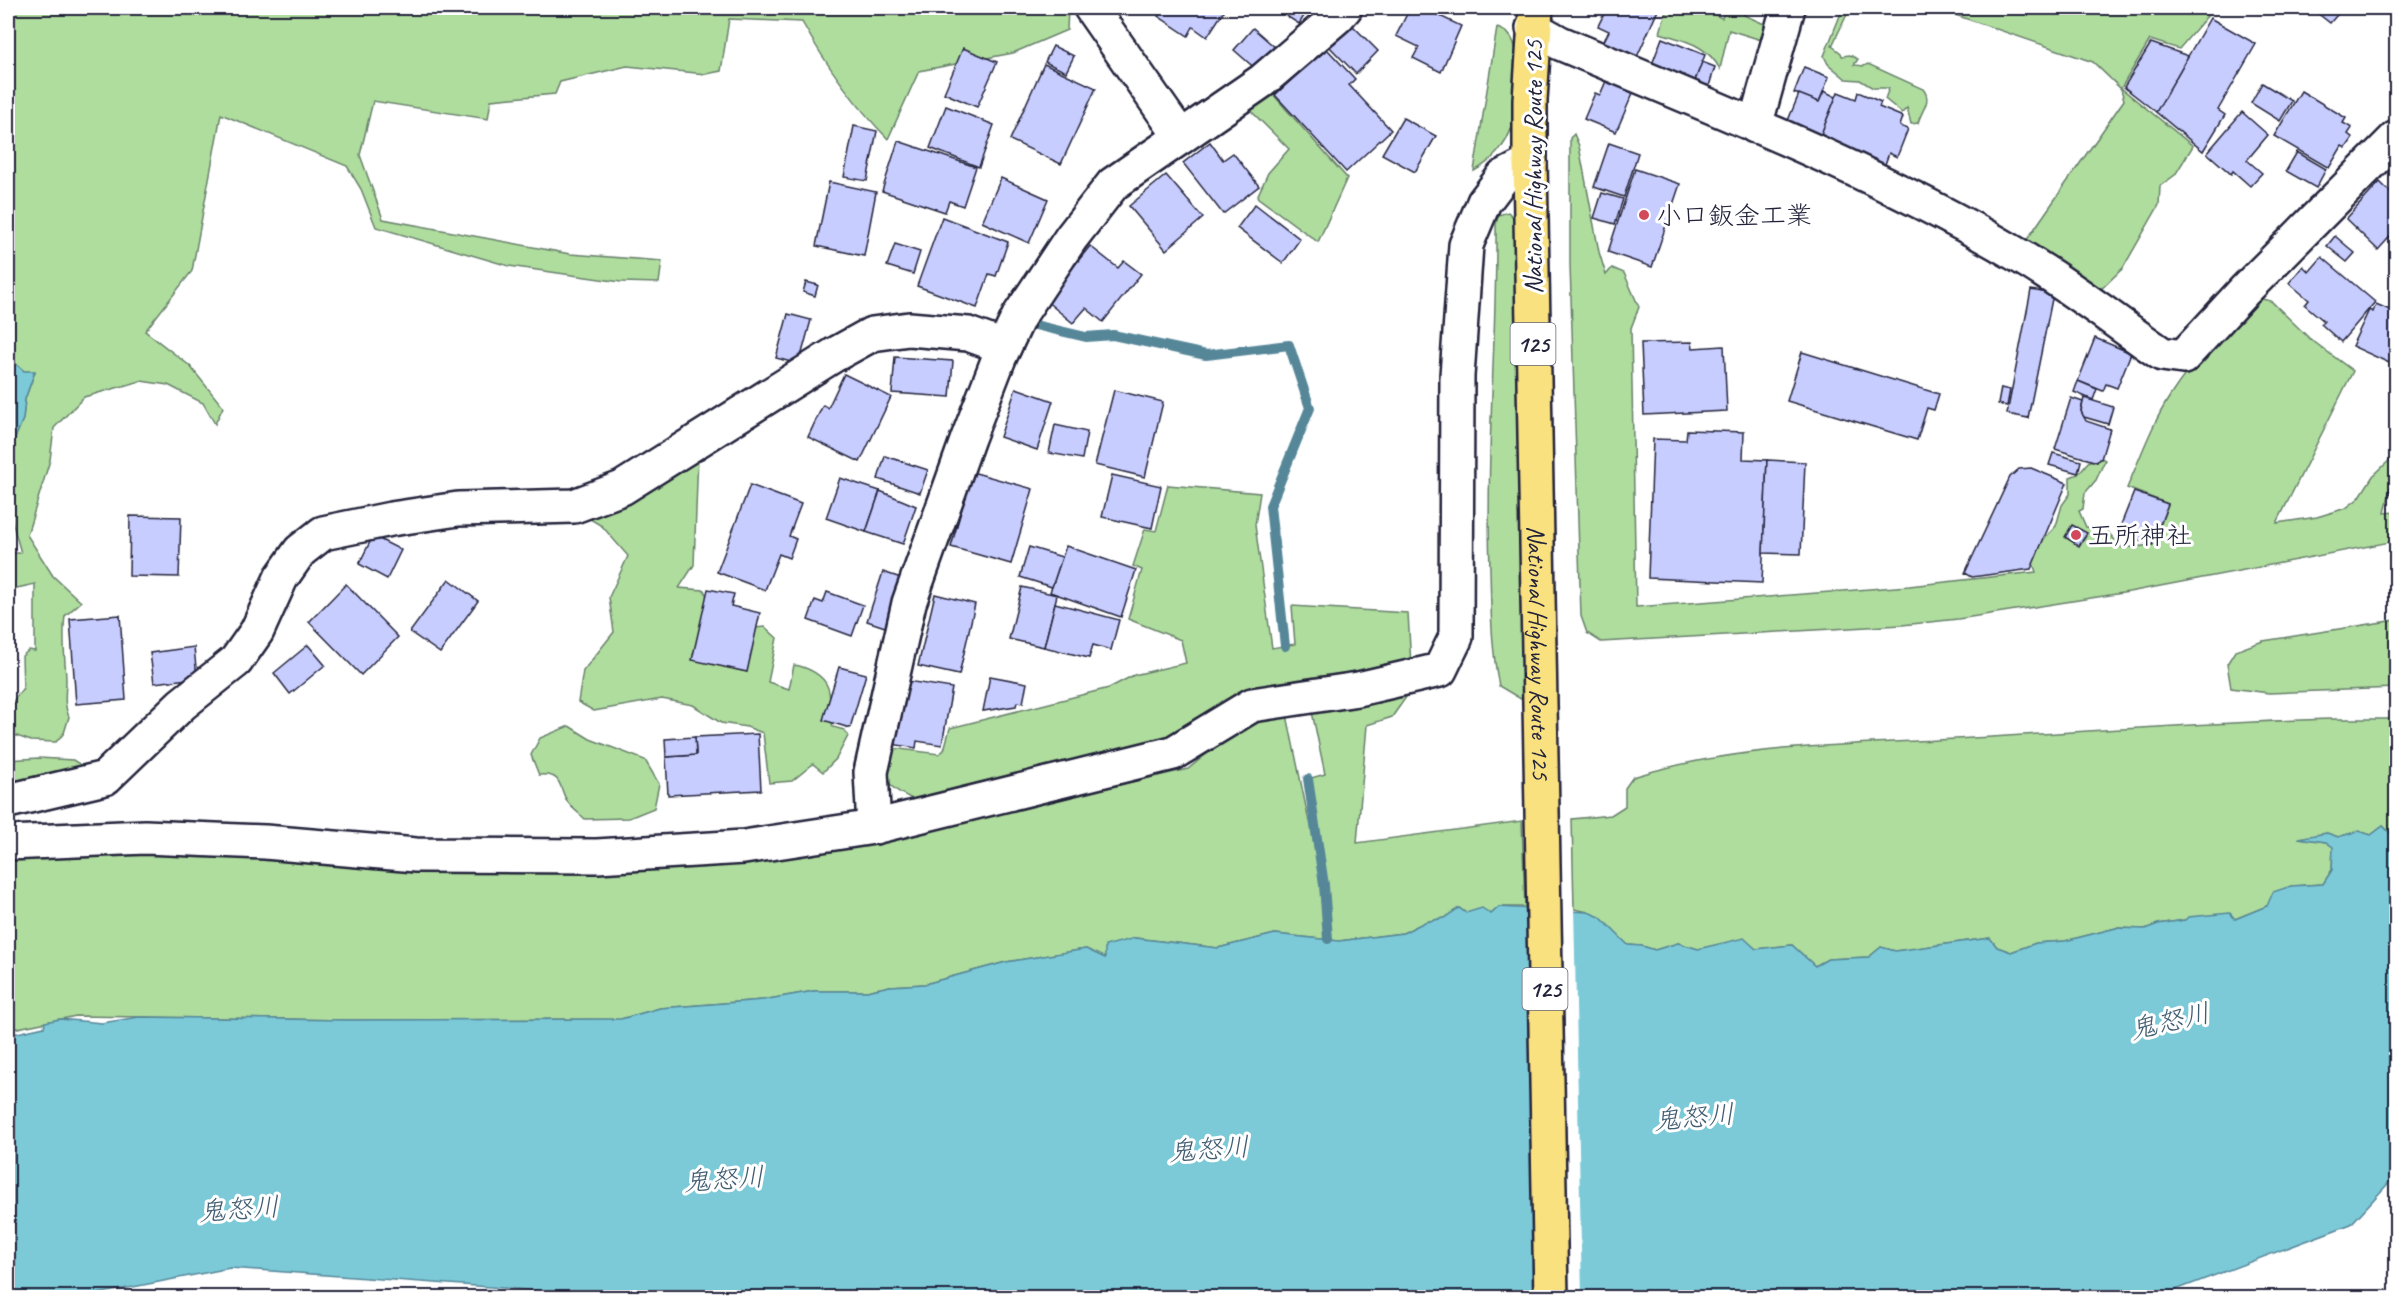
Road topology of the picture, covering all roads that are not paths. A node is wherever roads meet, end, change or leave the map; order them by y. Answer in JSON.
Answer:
{"nodes":[{"id":1,"x":1091,"y":8,"type":"edge"},
{"id":2,"x":1345,"y":8,"type":"edge"},
{"id":3,"x":1788,"y":8,"type":"edge"},
{"id":4,"x":1534,"y":18,"type":"edge"},
{"id":5,"x":1755,"y":126,"type":"junction"},
{"id":6,"x":1181,"y":137,"type":"junction"},
{"id":7,"x":2397,"y":138,"type":"edge"},
{"id":8,"x":1530,"y":162,"type":"junction"},
{"id":9,"x":1004,"y":347,"type":"junction"},
{"id":10,"x":8,"y":801,"type":"edge"},
{"id":11,"x":874,"y":827,"type":"junction"},
{"id":12,"x":8,"y":843,"type":"edge"},
{"id":13,"x":1551,"y":1298,"type":"edge"}],
"edges":[{"from":1,"to":6,"type":"street"},
{"from":2,"to":6,"type":"street"},
{"from":3,"to":5,"type":"street"},
{"from":4,"to":5,"type":"street"},
{"from":4,"to":8,"type":"highway","name":"National Highway Route 125","number":"125"},
{"from":5,"to":7,"type":"street"},
{"from":6,"to":9,"type":"street"},
{"from":8,"to":11,"type":"street"},
{"from":8,"to":13,"type":"highway","name":"National Highway Route 125","number":"125"},
{"from":9,"to":10,"type":"street"},
{"from":9,"to":11,"type":"street"},
{"from":11,"to":12,"type":"street"}]}
